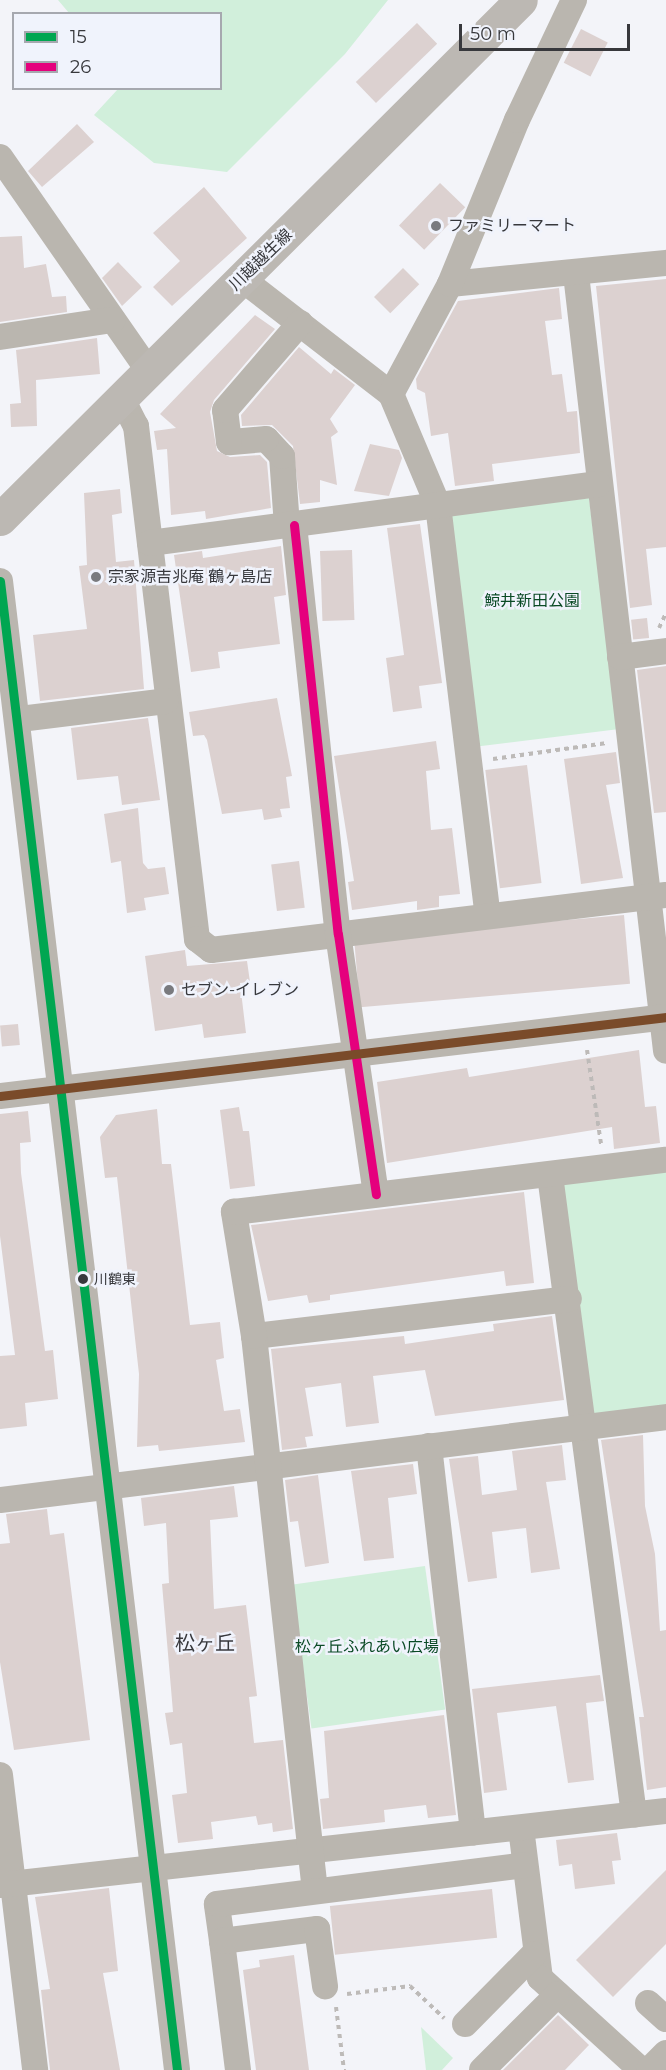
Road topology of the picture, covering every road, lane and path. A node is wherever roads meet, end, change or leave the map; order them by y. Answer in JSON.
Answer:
{"nodes":[{"id":1,"x":521,"y":0,"type":"edge"},
{"id":2,"x":574,"y":0,"type":"edge"},
{"id":3,"x":0,"y":157,"type":"edge"},
{"id":4,"x":666,"y":263,"type":"edge"},
{"id":5,"x":576,"y":274,"type":"junction"},
{"id":6,"x":242,"y":279,"type":"junction"},
{"id":7,"x":450,"y":284,"type":"junction"},
{"id":8,"x":113,"y":320,"type":"junction"},
{"id":9,"x":300,"y":323,"type":"junction"},
{"id":10,"x":0,"y":337,"type":"edge"},
{"id":11,"x":148,"y":370,"type":"junction"},
{"id":12,"x":391,"y":394,"type":"junction"},
{"id":13,"x":121,"y":397,"type":"junction"},
{"id":14,"x":598,"y":484,"type":"junction"},
{"id":15,"x":438,"y":505,"type":"junction"},
{"id":16,"x":0,"y":519,"type":"edge"},
{"id":17,"x":290,"y":525,"type":"junction"},
{"id":18,"x":150,"y":543,"type":"junction"},
{"id":19,"x":0,"y":581,"type":"edge"},
{"id":20,"x":666,"y":651,"type":"edge"},
{"id":21,"x":620,"y":657,"type":"junction"},
{"id":22,"x":166,"y":701,"type":"junction"},
{"id":23,"x":20,"y":719,"type":"junction"},
{"id":24,"x":629,"y":740,"type":"junction"},
{"id":25,"x":470,"y":762,"type":"junction"},
{"id":26,"x":657,"y":896,"type":"edge"},
{"id":27,"x":488,"y":916,"type":"junction"},
{"id":28,"x":338,"y":934,"type":"junction"},
{"id":29,"x":664,"y":1018,"type":"edge"},
{"id":30,"x":586,"y":1048,"type":"dead end"},
{"id":31,"x":666,"y":1052,"type":"edge"},
{"id":32,"x":355,"y":1054,"type":"junction"},
{"id":33,"x":61,"y":1088,"type":"junction"},
{"id":34,"x":0,"y":1096,"type":"edge"},
{"id":35,"x":666,"y":1160,"type":"edge"},
{"id":36,"x":605,"y":1168,"type":"junction"},
{"id":37,"x":550,"y":1175,"type":"junction"},
{"id":38,"x":376,"y":1194,"type":"junction"},
{"id":39,"x":569,"y":1299,"type":"junction"},
{"id":40,"x":254,"y":1336,"type":"junction"},
{"id":41,"x":666,"y":1417,"type":"edge"},
{"id":42,"x":583,"y":1427,"type":"junction"},
{"id":43,"x":429,"y":1446,"type":"junction"},
{"id":44,"x":267,"y":1463,"type":"junction"},
{"id":45,"x":109,"y":1488,"type":"junction"},
{"id":46,"x":0,"y":1500,"type":"edge"},
{"id":47,"x":0,"y":1775,"type":"edge"},
{"id":48,"x":666,"y":1811,"type":"edge"},
{"id":49,"x":634,"y":1815,"type":"junction"},
{"id":50,"x":521,"y":1828,"type":"junction"},
{"id":51,"x":473,"y":1833,"type":"junction"},
{"id":52,"x":310,"y":1853,"type":"junction"},
{"id":53,"x":525,"y":1865,"type":"junction"},
{"id":54,"x":153,"y":1868,"type":"junction"},
{"id":55,"x":6,"y":1885,"type":"edge"},
{"id":56,"x":315,"y":1891,"type":"junction"},
{"id":57,"x":222,"y":1941,"type":"junction"},
{"id":58,"x":534,"y":1954,"type":"junction"},
{"id":59,"x":325,"y":1986,"type":"dead end"},
{"id":60,"x":558,"y":1994,"type":"junction"},
{"id":61,"x":457,"y":2024,"type":"joint"},
{"id":62,"x":666,"y":2053,"type":"edge"},
{"id":63,"x":35,"y":2070,"type":"edge"},
{"id":64,"x":177,"y":2070,"type":"edge"},
{"id":65,"x":238,"y":2070,"type":"edge"},
{"id":66,"x":345,"y":2070,"type":"edge"},
{"id":67,"x":482,"y":2070,"type":"edge"},
{"id":68,"x":641,"y":2070,"type":"edge"},
{"id":69,"x":649,"y":2070,"type":"edge"}],
"edges":[{"from":1,"to":6,"type":"main road","name":"川越越生線"},
{"from":2,"to":7,"type":"street"},
{"from":3,"to":8,"type":"street"},
{"from":4,"to":5,"type":"street"},
{"from":5,"to":7,"type":"street"},
{"from":5,"to":14,"type":"street"},
{"from":6,"to":9,"type":"street"},
{"from":6,"to":11,"type":"main road","name":"川越越生線"},
{"from":7,"to":12,"type":"street"},
{"from":8,"to":10,"type":"street"},
{"from":8,"to":11,"type":"street"},
{"from":9,"to":12,"type":"street"},
{"from":9,"to":17,"type":"street"},
{"from":11,"to":13,"type":"main road","name":"川越越生線"},
{"from":12,"to":15,"type":"street"},
{"from":13,"to":16,"type":"main road","name":"川越越生線"},
{"from":13,"to":18,"type":"street"},
{"from":14,"to":15,"type":"street"},
{"from":14,"to":21,"type":"street"},
{"from":15,"to":17,"type":"street"},
{"from":15,"to":25,"type":"street"},
{"from":17,"to":18,"type":"street"},
{"from":17,"to":28,"type":"street"},
{"from":18,"to":22,"type":"street"},
{"from":19,"to":23,"type":"street"},
{"from":20,"to":21,"type":"street"},
{"from":21,"to":24,"type":"street"},
{"from":22,"to":23,"type":"street"},
{"from":22,"to":28,"type":"street"},
{"from":23,"to":33,"type":"street"},
{"from":24,"to":25,"type":"path"},
{"from":24,"to":26,"type":"street"},
{"from":25,"to":27,"type":"street"},
{"from":26,"to":27,"type":"street"},
{"from":26,"to":29,"type":"street"},
{"from":27,"to":28,"type":"street"},
{"from":28,"to":32,"type":"street"},
{"from":29,"to":31,"type":"street"},
{"from":29,"to":32,"type":"street"},
{"from":30,"to":36,"type":"path"},
{"from":32,"to":33,"type":"street"},
{"from":32,"to":38,"type":"street"},
{"from":33,"to":34,"type":"street"},
{"from":33,"to":45,"type":"street"},
{"from":35,"to":36,"type":"street"},
{"from":36,"to":37,"type":"street"},
{"from":37,"to":38,"type":"street"},
{"from":37,"to":39,"type":"street"},
{"from":38,"to":40,"type":"street"},
{"from":39,"to":40,"type":"street"},
{"from":39,"to":42,"type":"street"},
{"from":40,"to":44,"type":"street"},
{"from":41,"to":42,"type":"street"},
{"from":42,"to":43,"type":"street"},
{"from":42,"to":49,"type":"street"},
{"from":43,"to":44,"type":"street"},
{"from":43,"to":51,"type":"street"},
{"from":44,"to":45,"type":"street"},
{"from":44,"to":52,"type":"street"},
{"from":45,"to":46,"type":"street"},
{"from":45,"to":54,"type":"street"},
{"from":47,"to":55,"type":"street"},
{"from":48,"to":49,"type":"street"},
{"from":49,"to":50,"type":"street"},
{"from":50,"to":51,"type":"street"},
{"from":50,"to":53,"type":"street"},
{"from":51,"to":52,"type":"street"},
{"from":52,"to":54,"type":"street"},
{"from":52,"to":56,"type":"street"},
{"from":53,"to":56,"type":"street"},
{"from":53,"to":58,"type":"street"},
{"from":54,"to":55,"type":"street"},
{"from":54,"to":64,"type":"street"},
{"from":55,"to":63,"type":"street"},
{"from":56,"to":57,"type":"street"},
{"from":57,"to":59,"type":"street"},
{"from":57,"to":65,"type":"street"},
{"from":58,"to":60,"type":"street"},
{"from":58,"to":61,"type":"street"},
{"from":60,"to":67,"type":"street"},
{"from":60,"to":68,"type":"street"},
{"from":61,"to":66,"type":"path"},
{"from":62,"to":69,"type":"street"}]}
